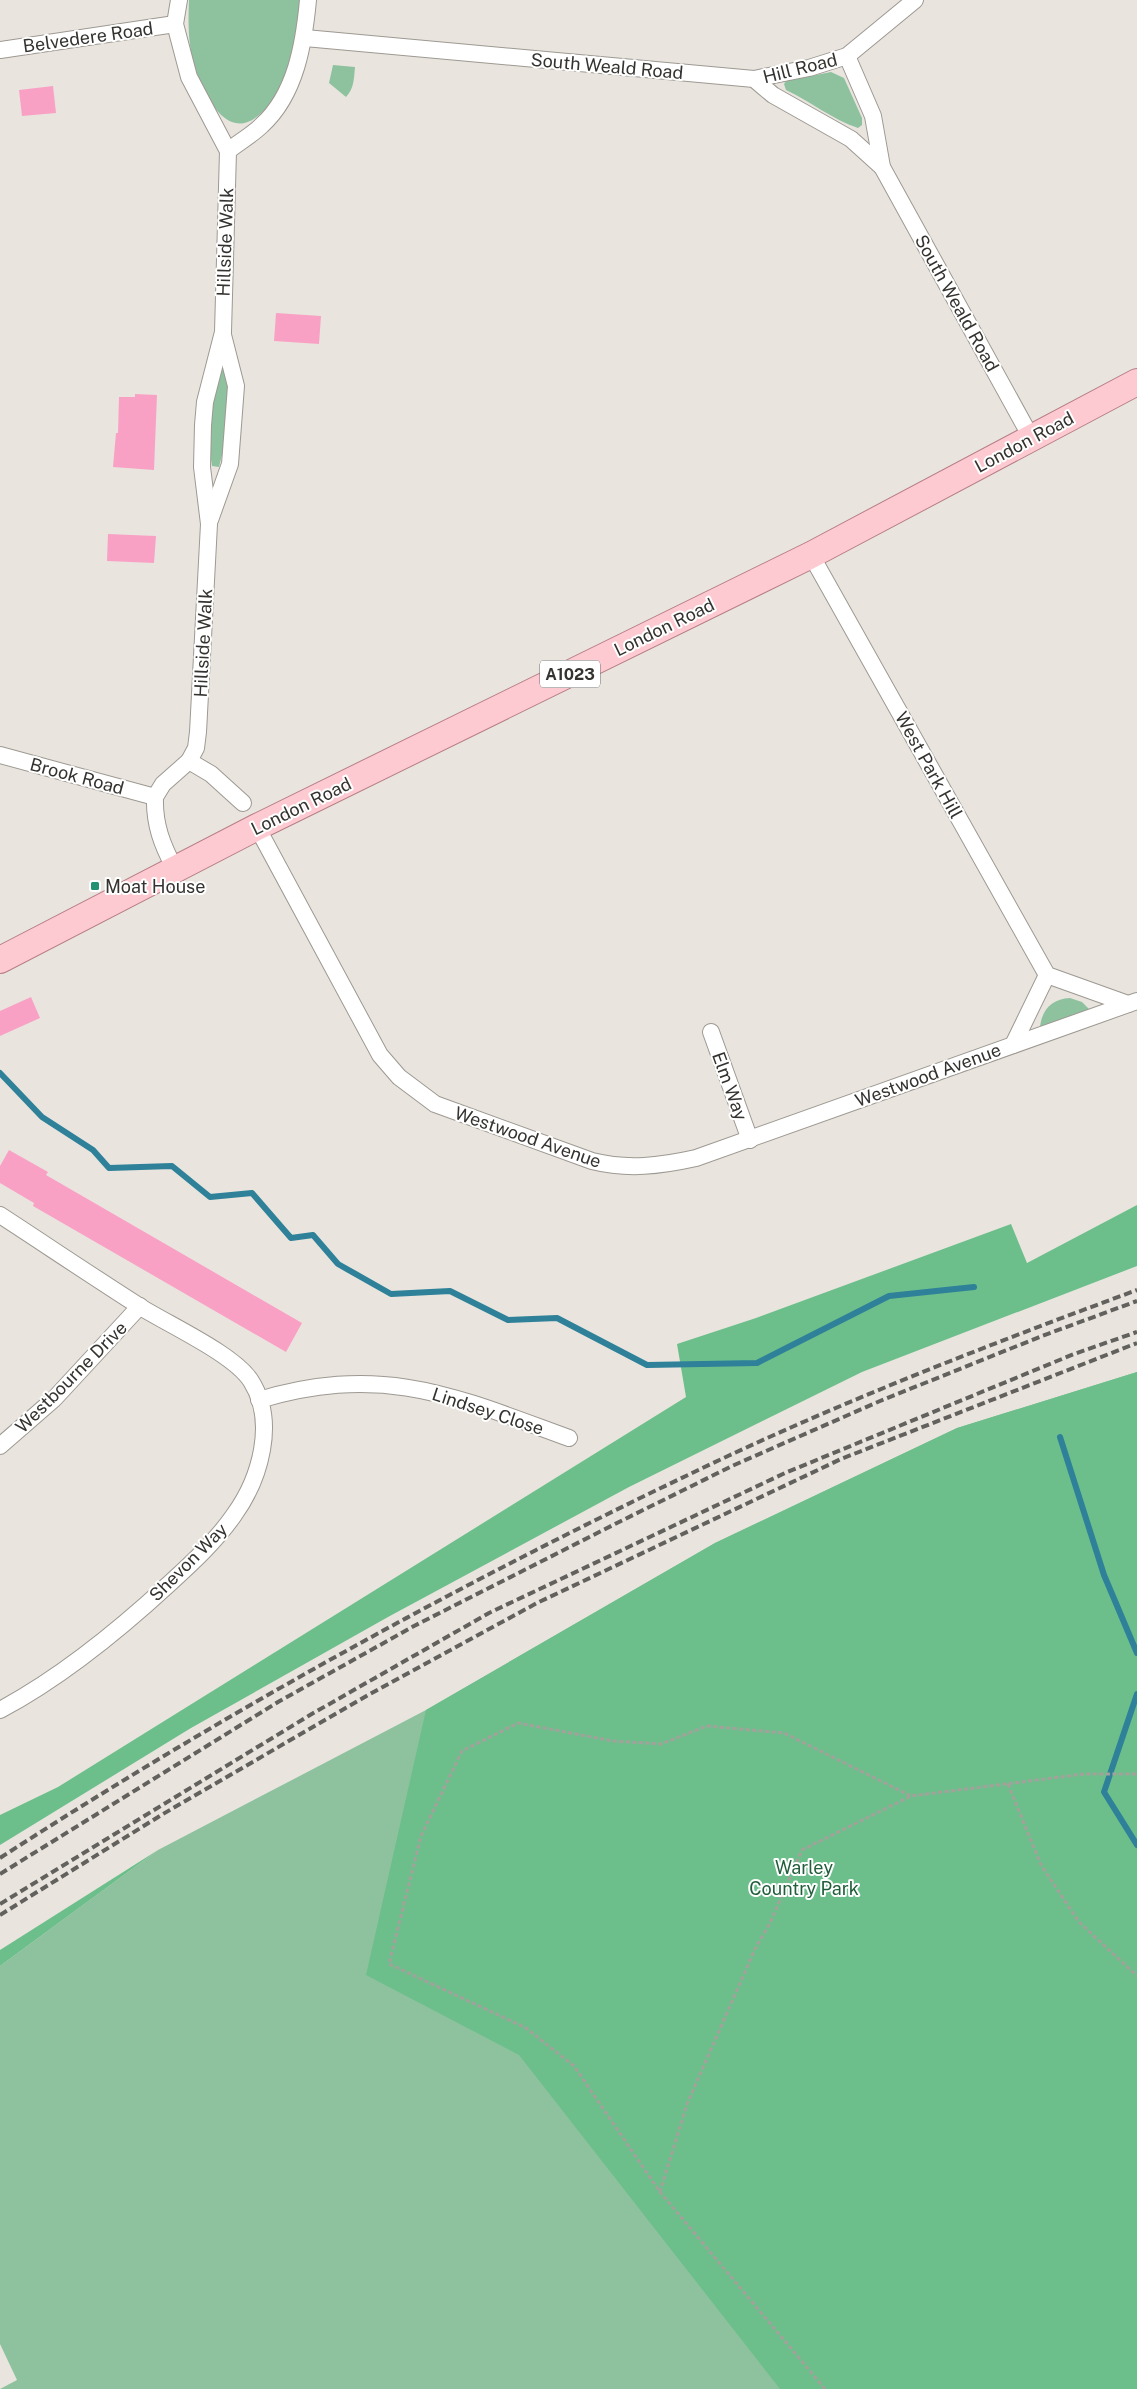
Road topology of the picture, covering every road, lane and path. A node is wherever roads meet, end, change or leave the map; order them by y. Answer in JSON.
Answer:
{"nodes":[{"id":1,"x":179,"y":0,"type":"edge"},
{"id":2,"x":308,"y":0,"type":"edge"},
{"id":3,"x":915,"y":0,"type":"edge"},
{"id":4,"x":176,"y":24,"type":"junction"},
{"id":5,"x":305,"y":38,"type":"junction"},
{"id":6,"x":0,"y":50,"type":"edge"},
{"id":7,"x":847,"y":56,"type":"junction"},
{"id":8,"x":754,"y":79,"type":"junction"},
{"id":9,"x":228,"y":151,"type":"junction"},
{"id":10,"x":882,"y":166,"type":"junction"},
{"id":11,"x":222,"y":332,"type":"junction"},
{"id":12,"x":1137,"y":382,"type":"edge"},
{"id":13,"x":1032,"y":439,"type":"junction"},
{"id":14,"x":209,"y":524,"type":"junction"},
{"id":15,"x":811,"y":555,"type":"junction"},
{"id":16,"x":0,"y":755,"type":"edge"},
{"id":17,"x":190,"y":761,"type":"junction"},
{"id":18,"x":155,"y":796,"type":"junction"},
{"id":19,"x":243,"y":803,"type":"dead end"},
{"id":20,"x":257,"y":827,"type":"junction"},
{"id":21,"x":175,"y":869,"type":"junction"},
{"id":22,"x":0,"y":960,"type":"edge"},
{"id":23,"x":1047,"y":975,"type":"junction"},
{"id":24,"x":1132,"y":1003,"type":"edge"},
{"id":25,"x":711,"y":1032,"type":"dead end"},
{"id":26,"x":1013,"y":1045,"type":"junction"},
{"id":27,"x":750,"y":1140,"type":"junction"},
{"id":28,"x":0,"y":1215,"type":"edge"},
{"id":29,"x":140,"y":1306,"type":"junction"},
{"id":30,"x":260,"y":1400,"type":"junction"},
{"id":31,"x":569,"y":1438,"type":"dead end"},
{"id":32,"x":0,"y":1446,"type":"edge"},
{"id":33,"x":0,"y":1710,"type":"edge"},
{"id":34,"x":1137,"y":1774,"type":"edge"},
{"id":35,"x":1008,"y":1784,"type":"junction"},
{"id":36,"x":911,"y":1796,"type":"junction"},
{"id":37,"x":1137,"y":1976,"type":"edge"},
{"id":38,"x":660,"y":2192,"type":"junction"},
{"id":39,"x":826,"y":2389,"type":"edge"}],
"edges":[{"from":1,"to":4,"type":"street","name":"Hillside Walk"},
{"from":2,"to":5,"type":"street"},
{"from":3,"to":7,"type":"street","name":"Hill Road"},
{"from":4,"to":6,"type":"street","name":"Belvedere Road"},
{"from":4,"to":9,"type":"street","name":"Hillside Walk"},
{"from":5,"to":8,"type":"street","name":"South Weald Road"},
{"from":5,"to":9,"type":"street"},
{"from":7,"to":8,"type":"street","name":"Hill Road"},
{"from":7,"to":10,"type":"street","name":"South Weald Road"},
{"from":8,"to":10,"type":"street","name":"South Weald Road"},
{"from":9,"to":11,"type":"street","name":"Hillside Walk"},
{"from":10,"to":13,"type":"street","name":"South Weald Road"},
{"from":11,"to":14,"type":"street","name":"Hillside Walk"},
{"from":11,"to":14,"type":"street","name":"Hillside Walk"},
{"from":12,"to":13,"type":"main road","name":"London Road","number":"A1023"},
{"from":13,"to":15,"type":"main road","name":"London Road","number":"A1023"},
{"from":14,"to":17,"type":"street","name":"Hillside Walk"},
{"from":15,"to":20,"type":"main road","name":"London Road","number":"A1023"},
{"from":15,"to":23,"type":"street","name":"West Park Hill"},
{"from":16,"to":18,"type":"street","name":"Brook Road"},
{"from":17,"to":18,"type":"street"},
{"from":17,"to":19,"type":"street"},
{"from":18,"to":21,"type":"street"},
{"from":20,"to":21,"type":"main road","name":"London Road","number":"A1023"},
{"from":20,"to":27,"type":"street","name":"Westwood Avenue"},
{"from":21,"to":22,"type":"main road","name":"London Road","number":"A1023"},
{"from":23,"to":24,"type":"street"},
{"from":23,"to":26,"type":"street"},
{"from":24,"to":26,"type":"street","name":"Westwood Avenue"},
{"from":25,"to":27,"type":"street","name":"Elm Way"},
{"from":26,"to":27,"type":"street","name":"Westwood Avenue"},
{"from":28,"to":29,"type":"street","name":"Shevon Way"},
{"from":29,"to":30,"type":"street","name":"Shevon Way"},
{"from":29,"to":32,"type":"street","name":"Westbourne Drive"},
{"from":30,"to":31,"type":"street","name":"Lindsey Close"},
{"from":30,"to":33,"type":"street","name":"Shevon Way"},
{"from":34,"to":35,"type":"path"},
{"from":35,"to":36,"type":"path"},
{"from":35,"to":37,"type":"path"},
{"from":36,"to":38,"type":"path"},
{"from":36,"to":38,"type":"path"},
{"from":38,"to":39,"type":"path"}]}
